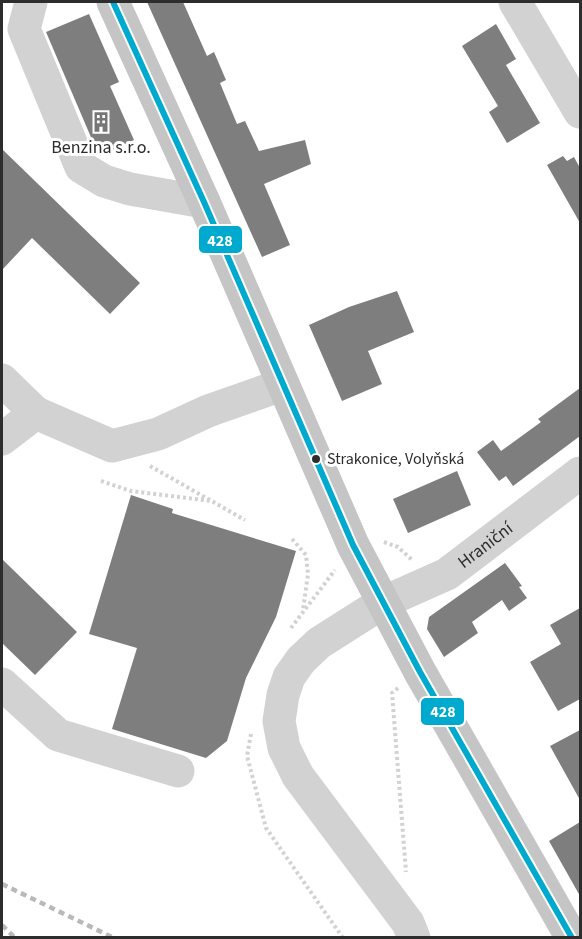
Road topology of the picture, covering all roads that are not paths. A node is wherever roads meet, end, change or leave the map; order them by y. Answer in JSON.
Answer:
{"nodes":[{"id":1,"x":32,"y":2,"type":"edge"},
{"id":2,"x":112,"y":2,"type":"edge"},
{"id":3,"x":515,"y":2,"type":"edge"},
{"id":4,"x":580,"y":112,"type":"edge"},
{"id":5,"x":204,"y":202,"type":"junction"},
{"id":6,"x":2,"y":380,"type":"edge"},
{"id":7,"x":282,"y":386,"type":"junction"},
{"id":8,"x":36,"y":413,"type":"junction"},
{"id":9,"x":2,"y":439,"type":"edge"},
{"id":10,"x":580,"y":473,"type":"edge"},
{"id":11,"x":382,"y":603,"type":"junction"},
{"id":12,"x":2,"y":684,"type":"edge"},
{"id":13,"x":177,"y":771,"type":"dead end"},
{"id":14,"x":414,"y":938,"type":"edge"},
{"id":15,"x":572,"y":938,"type":"edge"}],
"edges":[{"from":1,"to":5,"type":"street"},
{"from":2,"to":5,"type":"main road"},
{"from":3,"to":4,"type":"street"},
{"from":5,"to":7,"type":"main road"},
{"from":6,"to":8,"type":"street"},
{"from":7,"to":8,"type":"street"},
{"from":7,"to":11,"type":"main road"},
{"from":8,"to":9,"type":"street"},
{"from":10,"to":11,"type":"street","name":"Hraniční"},
{"from":11,"to":14,"type":"street","name":"Hraniční"},
{"from":11,"to":15,"type":"main road"},
{"from":12,"to":13,"type":"street"}]}
